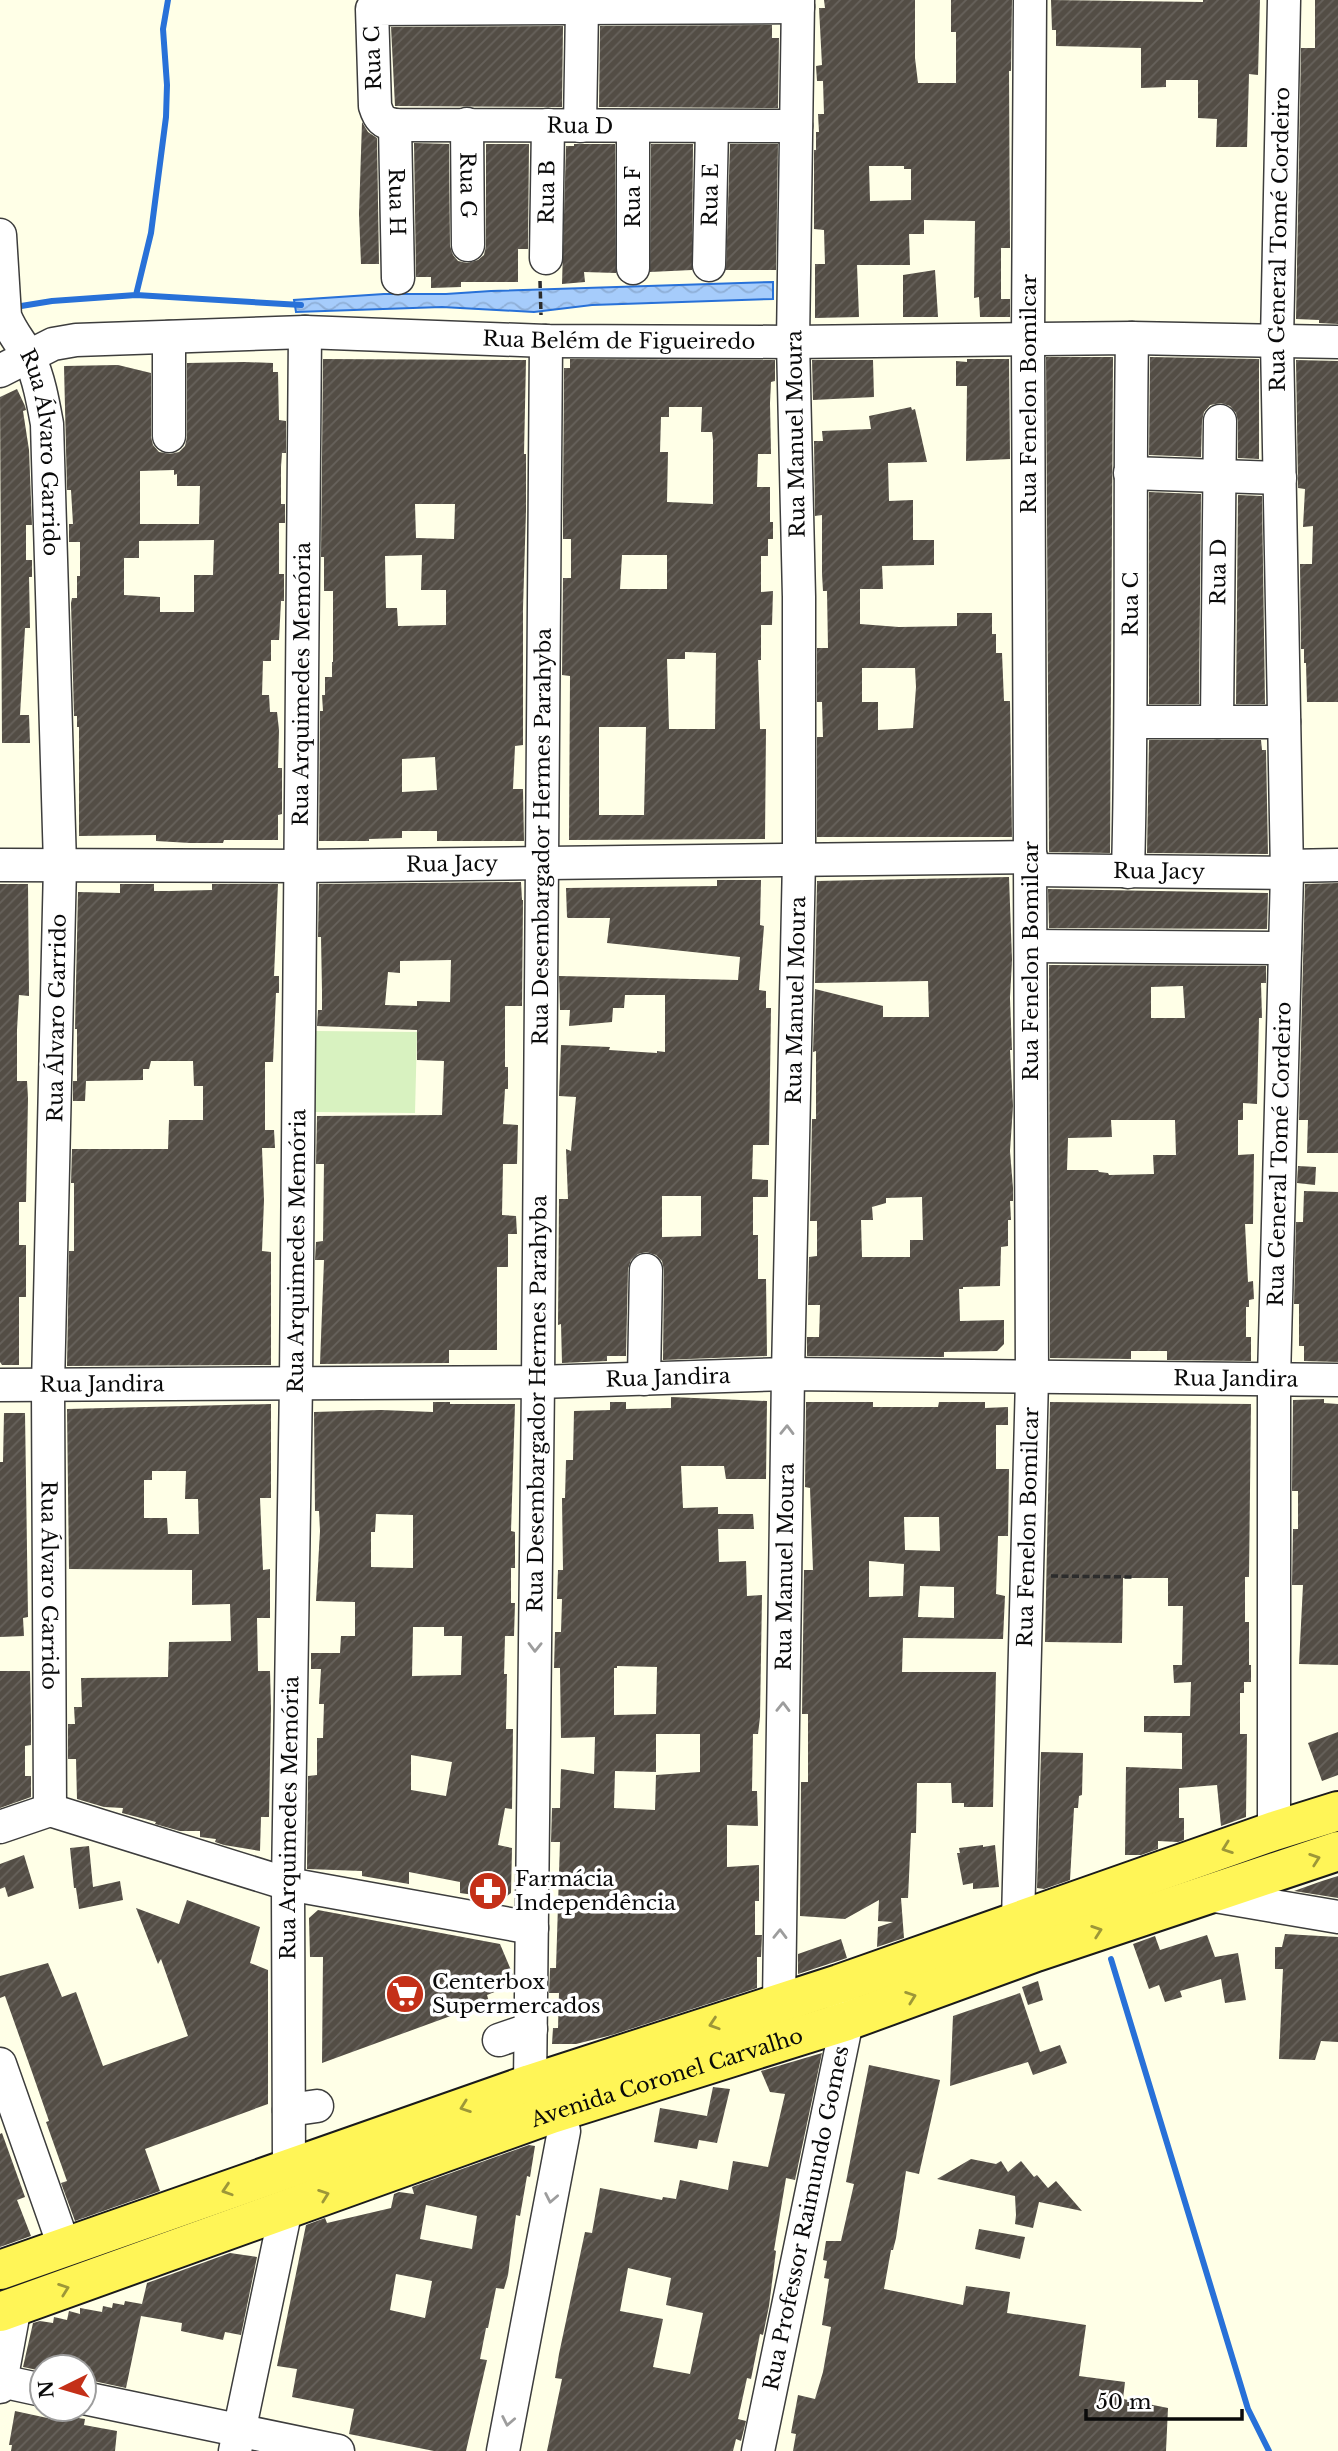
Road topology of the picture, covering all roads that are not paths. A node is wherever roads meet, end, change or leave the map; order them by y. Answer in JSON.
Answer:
{"nodes":[{"id":1,"x":1030,"y":0,"type":"edge"},
{"id":2,"x":1284,"y":0,"type":"edge"},
{"id":3,"x":798,"y":4,"type":"edge"},
{"id":4,"x":582,"y":7,"type":"junction"},
{"id":5,"x":385,"y":116,"type":"junction"},
{"id":6,"x":467,"y":124,"type":"junction"},
{"id":7,"x":548,"y":125,"type":"junction"},
{"id":8,"x":580,"y":126,"type":"junction"},
{"id":9,"x":633,"y":126,"type":"junction"},
{"id":10,"x":796,"y":126,"type":"junction"},
{"id":11,"x":712,"y":127,"type":"junction"},
{"id":12,"x":0,"y":235,"type":"edge"},
{"id":13,"x":468,"y":245,"type":"dead end"},
{"id":14,"x":709,"y":265,"type":"dead end"},
{"id":15,"x":543,"y":266,"type":"road end"},
{"id":16,"x":633,"y":268,"type":"dead end"},
{"id":17,"x":398,"y":278,"type":"dead end"},
{"id":18,"x":544,"y":329,"type":"junction"},
{"id":19,"x":306,"y":332,"type":"junction"},
{"id":20,"x":169,"y":337,"type":"junction"},
{"id":21,"x":1132,"y":338,"type":"junction"},
{"id":22,"x":1028,"y":339,"type":"junction"},
{"id":23,"x":1277,"y":341,"type":"junction"},
{"id":24,"x":793,"y":342,"type":"junction"},
{"id":25,"x":1338,"y":342,"type":"edge"},
{"id":26,"x":29,"y":356,"type":"junction"},
{"id":27,"x":0,"y":371,"type":"edge"},
{"id":28,"x":1220,"y":421,"type":"dead end"},
{"id":29,"x":169,"y":436,"type":"dead end"},
{"id":30,"x":1129,"y":473,"type":"junction"},
{"id":31,"x":1219,"y":476,"type":"junction"},
{"id":32,"x":1280,"y":478,"type":"junction"},
{"id":33,"x":1132,"y":722,"type":"junction"},
{"id":34,"x":1217,"y":722,"type":"junction"},
{"id":35,"x":1284,"y":722,"type":"junction"},
{"id":36,"x":799,"y":859,"type":"junction"},
{"id":37,"x":543,"y":861,"type":"junction"},
{"id":38,"x":60,"y":864,"type":"junction"},
{"id":39,"x":1031,"y":864,"type":"junction"},
{"id":40,"x":0,"y":865,"type":"edge"},
{"id":41,"x":1338,"y":865,"type":"edge"},
{"id":42,"x":300,"y":866,"type":"junction"},
{"id":43,"x":1287,"y":870,"type":"junction"},
{"id":44,"x":1128,"y":872,"type":"junction"},
{"id":45,"x":1031,"y":946,"type":"junction"},
{"id":46,"x":1285,"y":948,"type":"junction"},
{"id":47,"x":646,"y":1270,"type":"dead end"},
{"id":48,"x":788,"y":1374,"type":"junction"},
{"id":49,"x":1032,"y":1378,"type":"junction"},
{"id":50,"x":644,"y":1379,"type":"junction"},
{"id":51,"x":1275,"y":1379,"type":"junction"},
{"id":52,"x":1338,"y":1380,"type":"edge"},
{"id":53,"x":296,"y":1382,"type":"junction"},
{"id":54,"x":538,"y":1382,"type":"junction"},
{"id":55,"x":0,"y":1385,"type":"edge"},
{"id":56,"x":48,"y":1386,"type":"junction"},
{"id":57,"x":50,"y":1810,"type":"junction"},
{"id":58,"x":1338,"y":1811,"type":"edge"},
{"id":59,"x":0,"y":1827,"type":"edge"},
{"id":60,"x":1274,"y":1831,"type":"junction"},
{"id":61,"x":1338,"y":1851,"type":"edge"},
{"id":62,"x":288,"y":1884,"type":"junction"},
{"id":63,"x":1151,"y":1894,"type":"junction"},
{"id":64,"x":1209,"y":1895,"type":"junction"},
{"id":65,"x":1338,"y":1917,"type":"edge"},
{"id":66,"x":532,"y":1928,"type":"junction"},
{"id":67,"x":1027,"y":1930,"type":"junction"},
{"id":68,"x":779,"y":2003,"type":"junction"},
{"id":69,"x":843,"y":2003,"type":"junction"},
{"id":70,"x":531,"y":2029,"type":"junction"},
{"id":71,"x":499,"y":2040,"type":"dead end"},
{"id":72,"x":0,"y":2064,"type":"edge"},
{"id":73,"x":540,"y":2099,"type":"junction"},
{"id":74,"x":289,"y":2170,"type":"junction"},
{"id":75,"x":286,"y":2209,"type":"junction"},
{"id":76,"x":64,"y":2246,"type":"junction"},
{"id":77,"x":0,"y":2270,"type":"edge"},
{"id":78,"x":7,"y":2309,"type":"edge"},
{"id":79,"x":1,"y":2384,"type":"edge"},
{"id":80,"x":28,"y":2388,"type":"edge"},
{"id":81,"x":98,"y":2402,"type":"edge"},
{"id":82,"x":237,"y":2441,"type":"edge"},
{"id":83,"x":338,"y":2451,"type":"edge"},
{"id":84,"x":503,"y":2451,"type":"edge"},
{"id":85,"x":758,"y":2451,"type":"edge"}],
"edges":[{"from":1,"to":22,"type":"street","name":"Rua Fenelon Bomilcar"},
{"from":2,"to":23,"type":"street","name":"Rua General Tomé Cordeiro"},
{"from":3,"to":4,"type":"street"},
{"from":3,"to":10,"type":"street","name":"Rua Manuel Moura"},
{"from":4,"to":5,"type":"street","name":"Rua C"},
{"from":4,"to":8,"type":"street"},
{"from":5,"to":6,"type":"street","name":"Rua D"},
{"from":5,"to":17,"type":"street","name":"Rua H"},
{"from":6,"to":7,"type":"street","name":"Rua D"},
{"from":6,"to":13,"type":"street","name":"Rua G"},
{"from":7,"to":8,"type":"street","name":"Rua D"},
{"from":7,"to":15,"type":"street","name":"Rua B"},
{"from":8,"to":9,"type":"street","name":"Rua D"},
{"from":9,"to":11,"type":"street","name":"Rua D"},
{"from":9,"to":16,"type":"street","name":"Rua F"},
{"from":10,"to":11,"type":"street","name":"Rua D"},
{"from":10,"to":24,"type":"street","name":"Rua Manuel Moura"},
{"from":11,"to":14,"type":"street","name":"Rua E"},
{"from":12,"to":26,"type":"street","name":"Rua Álvaro Garrido"},
{"from":18,"to":19,"type":"street","name":"Rua Belém de Figueiredo"},
{"from":18,"to":24,"type":"street","name":"Rua Belém de Figueiredo"},
{"from":18,"to":37,"type":"street","name":"Rua Desembargador Hermes Parahyba"},
{"from":19,"to":20,"type":"street","name":"Rua Belém de Figueiredo"},
{"from":19,"to":42,"type":"street","name":"Rua Arquimedes Memória"},
{"from":20,"to":26,"type":"street","name":"Rua Belém de Figueiredo"},
{"from":20,"to":29,"type":"street"},
{"from":21,"to":22,"type":"street","name":"Rua Belém de Figueiredo"},
{"from":21,"to":23,"type":"street","name":"Rua Belém de Figueiredo"},
{"from":21,"to":30,"type":"street","name":"Rua C"},
{"from":22,"to":24,"type":"street","name":"Rua Belém de Figueiredo"},
{"from":22,"to":39,"type":"street","name":"Rua Fenelon Bomilcar"},
{"from":23,"to":25,"type":"street","name":"Rua Belém de Figueiredo"},
{"from":23,"to":32,"type":"street","name":"Rua General Tomé Cordeiro"},
{"from":24,"to":36,"type":"street","name":"Rua Manuel Moura"},
{"from":26,"to":27,"type":"street","name":"Rua Belém de Figueiredo"},
{"from":26,"to":38,"type":"street","name":"Rua Álvaro Garrido"},
{"from":28,"to":31,"type":"street","name":"Rua D"},
{"from":30,"to":31,"type":"street"},
{"from":30,"to":33,"type":"street","name":"Rua C"},
{"from":31,"to":32,"type":"street"},
{"from":31,"to":34,"type":"street","name":"Rua D"},
{"from":32,"to":35,"type":"street","name":"Rua General Tomé Cordeiro"},
{"from":33,"to":34,"type":"street"},
{"from":33,"to":44,"type":"street","name":"Rua C"},
{"from":34,"to":35,"type":"street"},
{"from":35,"to":43,"type":"street","name":"Rua General Tomé Cordeiro"},
{"from":36,"to":37,"type":"street","name":"Rua Jacy"},
{"from":36,"to":39,"type":"street","name":"Rua Jacy"},
{"from":36,"to":48,"type":"street","name":"Rua Manuel Moura"},
{"from":37,"to":42,"type":"street","name":"Rua Jacy"},
{"from":37,"to":54,"type":"street","name":"Rua Desembargador Hermes Parahyba"},
{"from":38,"to":40,"type":"street","name":"Rua Jacy"},
{"from":38,"to":42,"type":"street","name":"Rua Jacy"},
{"from":38,"to":56,"type":"street","name":"Rua Álvaro Garrido"},
{"from":39,"to":44,"type":"street","name":"Rua Jacy"},
{"from":39,"to":45,"type":"street","name":"Rua Fenelon Bomilcar"},
{"from":41,"to":43,"type":"street","name":"Rua Jacy"},
{"from":42,"to":53,"type":"street","name":"Rua Arquimedes Memória"},
{"from":43,"to":44,"type":"street","name":"Rua Jacy"},
{"from":43,"to":46,"type":"street","name":"Rua General Tomé Cordeiro"},
{"from":45,"to":46,"type":"street"},
{"from":45,"to":49,"type":"street","name":"Rua Fenelon Bomilcar"},
{"from":46,"to":51,"type":"street","name":"Rua General Tomé Cordeiro"},
{"from":47,"to":50,"type":"street"},
{"from":48,"to":49,"type":"street","name":"Rua Jandira"},
{"from":48,"to":50,"type":"street","name":"Rua Jandira"},
{"from":68,"to":48,"type":"street","name":"Rua Manuel Moura","one_way":true},
{"from":49,"to":51,"type":"street","name":"Rua Jandira"},
{"from":49,"to":67,"type":"street","name":"Rua Fenelon Bomilcar"},
{"from":50,"to":54,"type":"street","name":"Rua Jandira"},
{"from":51,"to":52,"type":"street","name":"Rua Jandira"},
{"from":51,"to":60,"type":"street","name":"Rua General Tomé Cordeiro"},
{"from":53,"to":54,"type":"street","name":"Rua Jandira"},
{"from":53,"to":56,"type":"street","name":"Rua Jandira"},
{"from":53,"to":62,"type":"street","name":"Rua Arquimedes Memória"},
{"from":54,"to":66,"type":"street","name":"Rua Desembargador Hermes Parahyba","one_way":true},
{"from":55,"to":56,"type":"street","name":"Rua Jandira"},
{"from":56,"to":57,"type":"street","name":"Rua Álvaro Garrido"},
{"from":57,"to":59,"type":"street"},
{"from":57,"to":62,"type":"street"},
{"from":58,"to":60,"type":"main road","name":"Avenida Coronel Carvalho"},
{"from":60,"to":63,"type":"main road","name":"Avenida Coronel Carvalho","one_way":true},
{"from":64,"to":61,"type":"main road","name":"Avenida Coronel Carvalho","one_way":true},
{"from":62,"to":66,"type":"street"},
{"from":62,"to":74,"type":"street","name":"Rua Arquimedes Memória"},
{"from":63,"to":64,"type":"main road","name":"Avenida Coronel Carvalho"},
{"from":63,"to":67,"type":"main road","name":"Avenida Coronel Carvalho"},
{"from":64,"to":65,"type":"street"},
{"from":66,"to":70,"type":"street","name":"Rua Desembargador Hermes Parahyba"},
{"from":67,"to":69,"type":"main road","name":"Avenida Coronel Carvalho"},
{"from":68,"to":69,"type":"main road","name":"Avenida Coronel Carvalho"},
{"from":68,"to":73,"type":"main road","name":"Avenida Coronel Carvalho","one_way":true},
{"from":69,"to":73,"type":"main road","name":"Avenida Coronel Carvalho"},
{"from":69,"to":85,"type":"street","name":"Rua Professor Raimundo Gomes"},
{"from":70,"to":71,"type":"street"},
{"from":70,"to":73,"type":"street","name":"Rua Desembargador Hermes Parahyba"},
{"from":72,"to":76,"type":"street"},
{"from":73,"to":74,"type":"main road","name":"Avenida Coronel Carvalho","one_way":true},
{"from":75,"to":73,"type":"main road","name":"Avenida Coronel Carvalho","one_way":true},
{"from":73,"to":84,"type":"street","name":"Rua Desembargador Hermes Parahyba","one_way":true},
{"from":74,"to":76,"type":"main road","name":"Avenida Coronel Carvalho","one_way":true},
{"from":78,"to":75,"type":"main road","name":"Avenida Coronel Carvalho","one_way":true},
{"from":75,"to":82,"type":"street"},
{"from":76,"to":77,"type":"main road","name":"Avenida Coronel Carvalho"},
{"from":78,"to":79,"type":"street"},
{"from":79,"to":80,"type":"street"},
{"from":81,"to":82,"type":"street"},
{"from":82,"to":83,"type":"street"}]}
